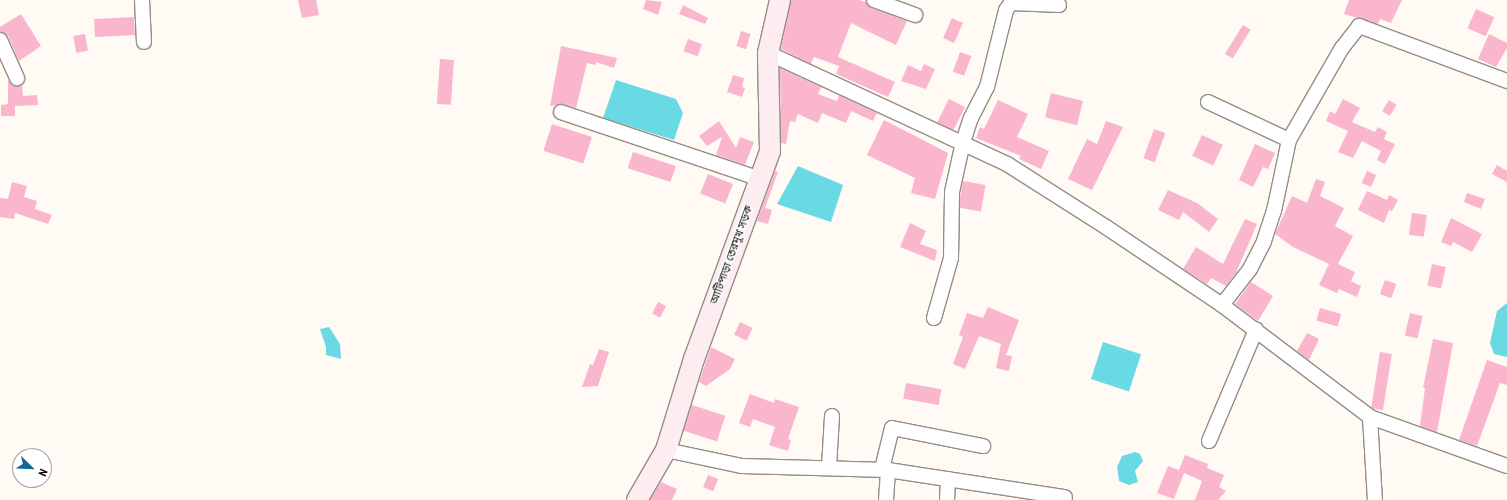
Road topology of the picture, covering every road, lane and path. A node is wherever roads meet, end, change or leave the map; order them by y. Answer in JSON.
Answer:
{"nodes":[{"id":1,"x":142,"y":0,"type":"edge"},
{"id":2,"x":780,"y":0,"type":"edge"},
{"id":3,"x":874,"y":0,"type":"edge"},
{"id":4,"x":1059,"y":5,"type":"dead end"},
{"id":5,"x":915,"y":15,"type":"dead end"},
{"id":6,"x":0,"y":40,"type":"edge"},
{"id":7,"x":144,"y":42,"type":"dead end"},
{"id":8,"x":768,"y":53,"type":"junction"},
{"id":9,"x":17,"y":78,"type":"dead end"},
{"id":10,"x":1507,"y":81,"type":"edge"},
{"id":11,"x":1208,"y":102,"type":"dead end"},
{"id":12,"x":561,"y":112,"type":"dead end"},
{"id":13,"x":1289,"y":140,"type":"junction"},
{"id":14,"x":963,"y":142,"type":"junction"},
{"id":15,"x":760,"y":179,"type":"junction"},
{"id":16,"x":1222,"y":305,"type":"junction"},
{"id":17,"x":934,"y":318,"type":"dead end"},
{"id":18,"x":1256,"y":330,"type":"junction"},
{"id":19,"x":832,"y":416,"type":"dead end"},
{"id":20,"x":1370,"y":417,"type":"junction"},
{"id":21,"x":1209,"y":441,"type":"dead end"},
{"id":22,"x":983,"y":446,"type":"dead end"},
{"id":23,"x":666,"y":450,"type":"junction"},
{"id":24,"x":1507,"y":466,"type":"edge"},
{"id":25,"x":829,"y":468,"type":"junction"},
{"id":26,"x":885,"y":470,"type":"junction"},
{"id":27,"x":948,"y":479,"type":"junction"},
{"id":28,"x":1065,"y":497,"type":"dead end"},
{"id":29,"x":637,"y":500,"type":"edge"},
{"id":30,"x":886,"y":500,"type":"edge"},
{"id":31,"x":947,"y":500,"type":"edge"},
{"id":32,"x":1375,"y":500,"type":"edge"}],
"edges":[{"from":1,"to":7,"type":"street"},
{"from":2,"to":8,"type":"main road","name":"আটিপাড়া তেরমুখ সড়ক"},
{"from":3,"to":5,"type":"street"},
{"from":4,"to":14,"type":"street"},
{"from":6,"to":9,"type":"street"},
{"from":8,"to":14,"type":"street"},
{"from":8,"to":15,"type":"main road","name":"আটিপাড়া তেরমুখ সড়ক"},
{"from":10,"to":13,"type":"street"},
{"from":11,"to":13,"type":"street"},
{"from":12,"to":15,"type":"street"},
{"from":13,"to":16,"type":"street"},
{"from":14,"to":16,"type":"street"},
{"from":14,"to":17,"type":"street"},
{"from":15,"to":23,"type":"main road","name":"আটিপাড়া তেরমুখ সড়ক"},
{"from":16,"to":18,"type":"street"},
{"from":18,"to":20,"type":"street"},
{"from":18,"to":21,"type":"street"},
{"from":19,"to":25,"type":"street"},
{"from":20,"to":24,"type":"street"},
{"from":20,"to":32,"type":"street"},
{"from":22,"to":26,"type":"street"},
{"from":23,"to":25,"type":"street"},
{"from":23,"to":29,"type":"main road","name":"আটিপাড়া তেরমুখ সড়ক"},
{"from":25,"to":26,"type":"street"},
{"from":26,"to":27,"type":"street"},
{"from":26,"to":30,"type":"street"},
{"from":27,"to":28,"type":"street"},
{"from":27,"to":31,"type":"street"}]}
